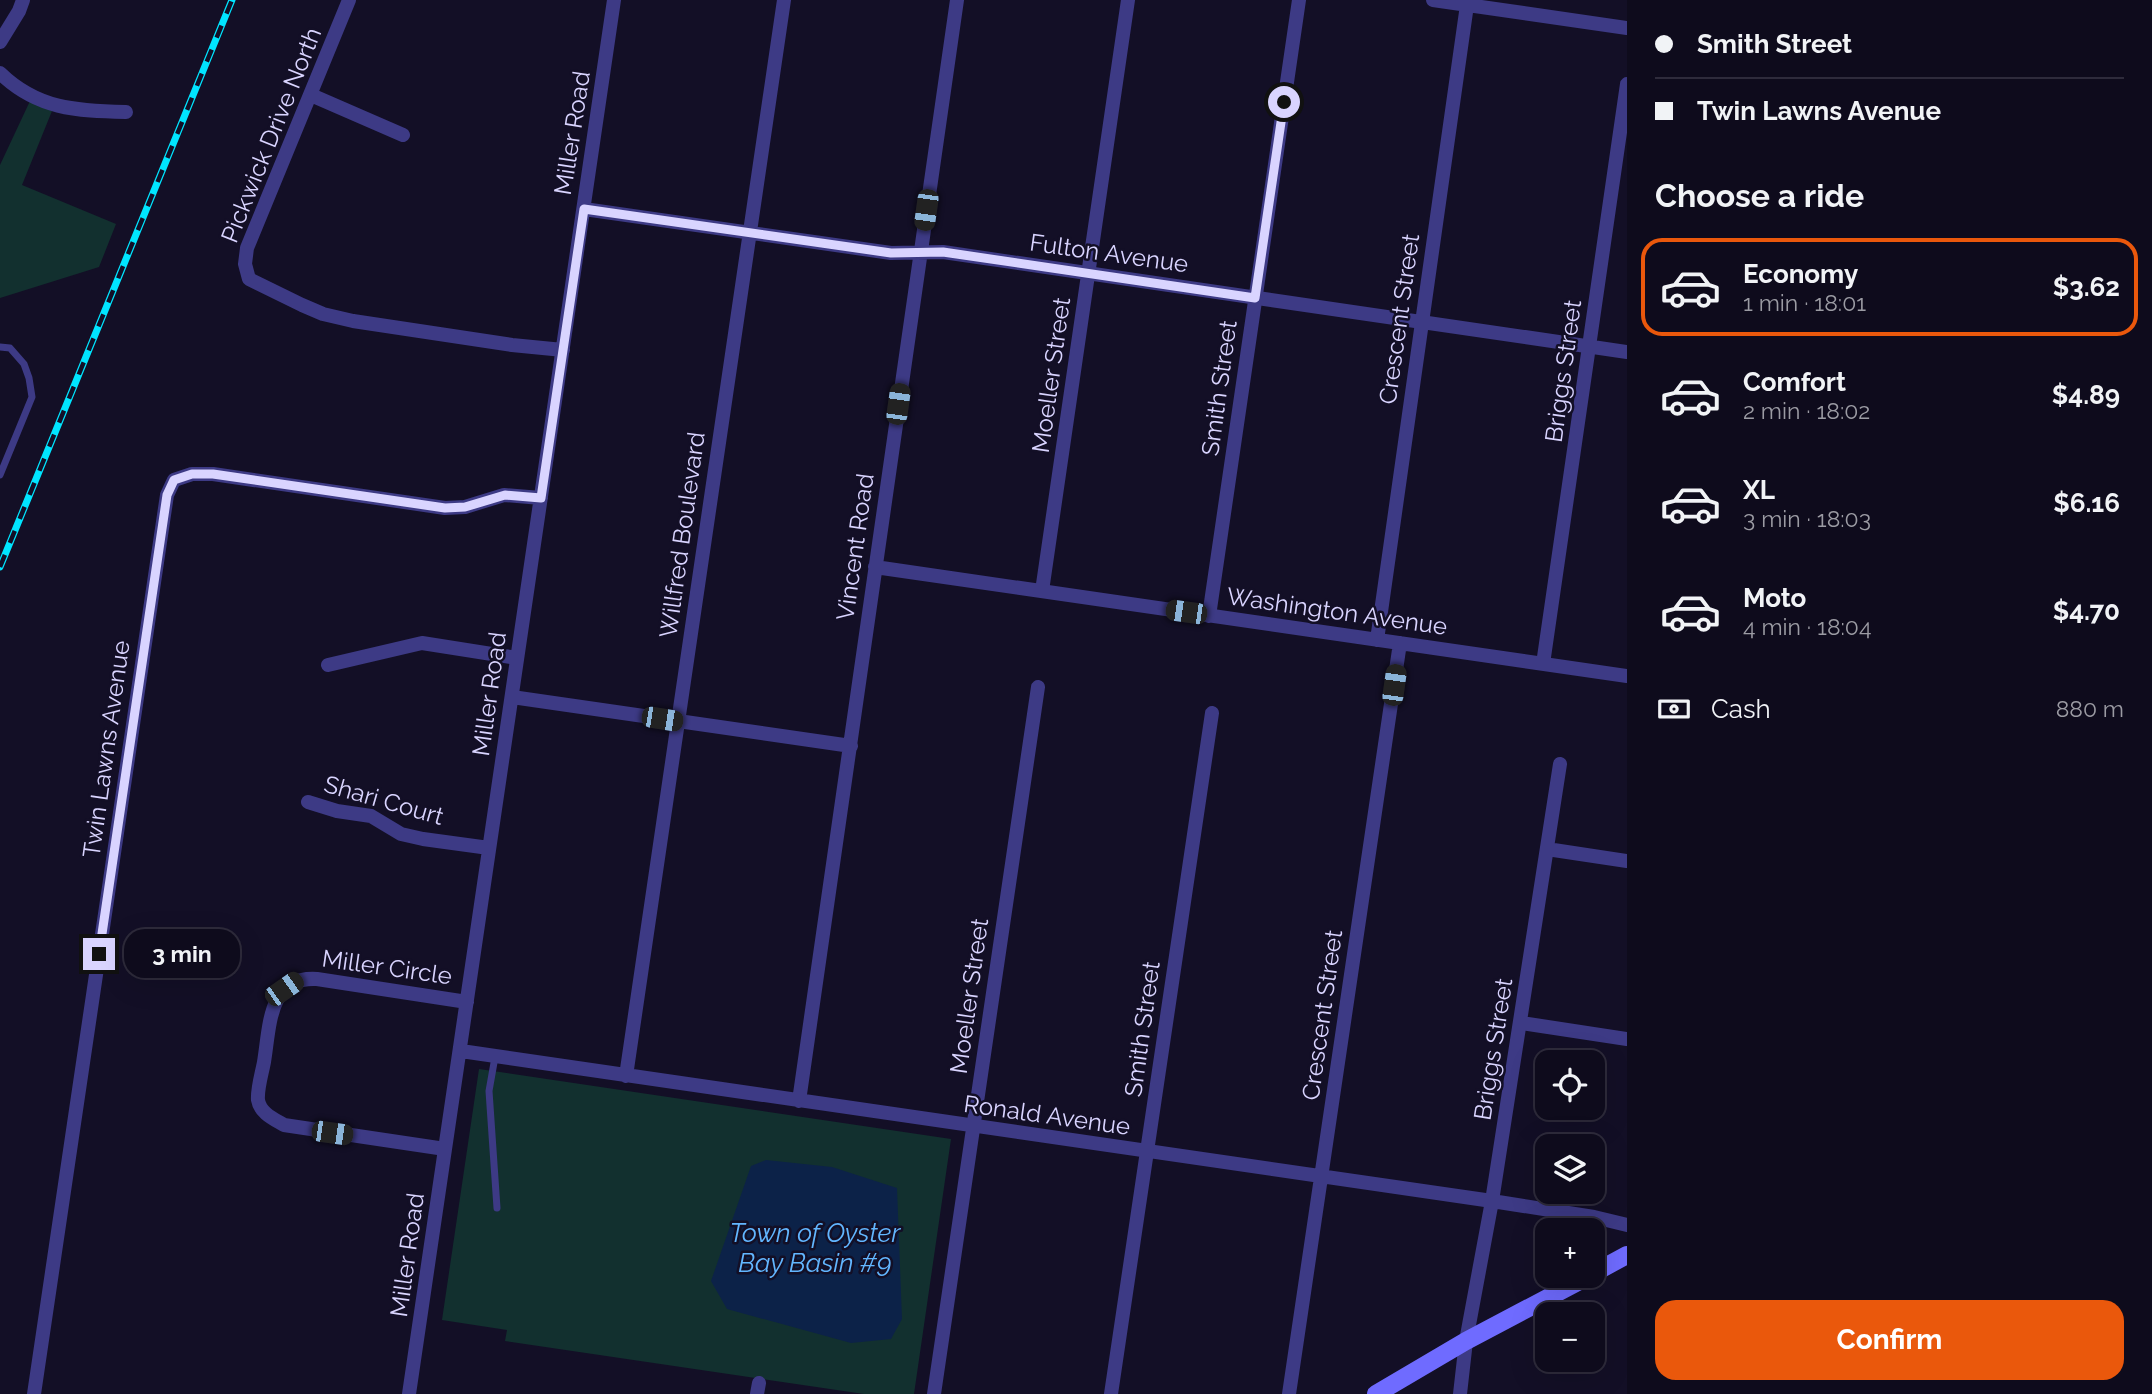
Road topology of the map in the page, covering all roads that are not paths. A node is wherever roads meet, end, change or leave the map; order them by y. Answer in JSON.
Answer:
{"nodes":[{"id":1,"x":23,"y":0,"type":"edge"},
{"id":2,"x":349,"y":0,"type":"edge"},
{"id":3,"x":614,"y":0,"type":"edge"},
{"id":4,"x":784,"y":0,"type":"edge"},
{"id":5,"x":957,"y":0,"type":"edge"},
{"id":6,"x":1128,"y":0,"type":"edge"},
{"id":7,"x":1299,"y":0,"type":"edge"},
{"id":8,"x":1433,"y":0,"type":"edge"},
{"id":9,"x":1467,"y":5,"type":"junction"},
{"id":10,"x":1627,"y":28,"type":"edge"},
{"id":11,"x":0,"y":42,"type":"edge"},
{"id":12,"x":0,"y":73,"type":"edge"},
{"id":13,"x":1627,"y":84,"type":"edge"},
{"id":14,"x":311,"y":95,"type":"junction"},
{"id":15,"x":126,"y":112,"type":"dead end"},
{"id":16,"x":403,"y":135,"type":"dead end"},
{"id":17,"x":584,"y":209,"type":"junction"},
{"id":18,"x":750,"y":233,"type":"junction"},
{"id":19,"x":920,"y":253,"type":"junction"},
{"id":20,"x":1088,"y":274,"type":"junction"},
{"id":21,"x":1255,"y":298,"type":"junction"},
{"id":22,"x":1422,"y":322,"type":"junction"},
{"id":23,"x":1589,"y":346,"type":"junction"},
{"id":24,"x":0,"y":347,"type":"edge"},
{"id":25,"x":563,"y":350,"type":"junction"},
{"id":26,"x":1627,"y":352,"type":"edge"},
{"id":27,"x":0,"y":475,"type":"edge"},
{"id":28,"x":541,"y":498,"type":"junction"},
{"id":29,"x":875,"y":567,"type":"junction"},
{"id":30,"x":1042,"y":591,"type":"junction"},
{"id":31,"x":1209,"y":616,"type":"junction"},
{"id":32,"x":1377,"y":640,"type":"junction"},
{"id":33,"x":1400,"y":643,"type":"junction"},
{"id":34,"x":517,"y":658,"type":"junction"},
{"id":35,"x":1543,"y":664,"type":"junction"},
{"id":36,"x":328,"y":665,"type":"dead end"},
{"id":37,"x":1627,"y":676,"type":"edge"},
{"id":38,"x":1038,"y":687,"type":"dead end"},
{"id":39,"x":512,"y":697,"type":"junction"},
{"id":40,"x":1212,"y":713,"type":"dead end"},
{"id":41,"x":678,"y":721,"type":"junction"},
{"id":42,"x":851,"y":746,"type":"junction"},
{"id":43,"x":1560,"y":764,"type":"dead end"},
{"id":44,"x":308,"y":802,"type":"dead end"},
{"id":45,"x":489,"y":848,"type":"junction"},
{"id":46,"x":1547,"y":849,"type":"junction"},
{"id":47,"x":1627,"y":861,"type":"edge"},
{"id":48,"x":467,"y":1002,"type":"junction"},
{"id":49,"x":1521,"y":1023,"type":"junction"},
{"id":50,"x":1627,"y":1039,"type":"edge"},
{"id":51,"x":461,"y":1051,"type":"junction"},
{"id":52,"x":495,"y":1057,"type":"junction"},
{"id":53,"x":626,"y":1076,"type":"junction"},
{"id":54,"x":799,"y":1101,"type":"junction"},
{"id":55,"x":973,"y":1126,"type":"junction"},
{"id":56,"x":445,"y":1149,"type":"junction"},
{"id":57,"x":1147,"y":1152,"type":"junction"},
{"id":58,"x":1320,"y":1177,"type":"junction"},
{"id":59,"x":1492,"y":1201,"type":"junction"},
{"id":60,"x":497,"y":1208,"type":"dead end"},
{"id":61,"x":1627,"y":1225,"type":"edge"},
{"id":62,"x":1627,"y":1255,"type":"edge"},
{"id":63,"x":1605,"y":1267,"type":"edge"},
{"id":64,"x":1566,"y":1288,"type":"edge"},
{"id":65,"x":1466,"y":1341,"type":"junction"},
{"id":66,"x":34,"y":1394,"type":"edge"},
{"id":67,"x":409,"y":1394,"type":"edge"},
{"id":68,"x":934,"y":1394,"type":"edge"},
{"id":69,"x":1111,"y":1394,"type":"edge"},
{"id":70,"x":1289,"y":1394,"type":"edge"},
{"id":71,"x":1376,"y":1394,"type":"edge"},
{"id":72,"x":1460,"y":1394,"type":"edge"}],
"edges":[{"from":1,"to":11,"type":"street"},
{"from":2,"to":14,"type":"street","name":"Pickwick Drive North"},
{"from":3,"to":17,"type":"street","name":"Miller Road"},
{"from":4,"to":18,"type":"street","name":"Willfred Boulevard"},
{"from":5,"to":19,"type":"street","name":"Vincent Road"},
{"from":6,"to":20,"type":"street","name":"Moeller Street"},
{"from":7,"to":21,"type":"street","name":"Smith Street"},
{"from":8,"to":9,"type":"street"},
{"from":9,"to":10,"type":"street"},
{"from":9,"to":22,"type":"street","name":"Crescent Street"},
{"from":12,"to":15,"type":"street"},
{"from":13,"to":23,"type":"street","name":"Briggs Street"},
{"from":14,"to":16,"type":"street"},
{"from":14,"to":25,"type":"street","name":"Pickwick Drive North"},
{"from":17,"to":18,"type":"street","name":"Fulton Avenue"},
{"from":17,"to":25,"type":"street","name":"Miller Road"},
{"from":18,"to":19,"type":"street","name":"Fulton Avenue"},
{"from":18,"to":41,"type":"street","name":"Willfred Boulevard"},
{"from":19,"to":20,"type":"street","name":"Fulton Avenue"},
{"from":19,"to":29,"type":"street","name":"Vincent Road"},
{"from":20,"to":21,"type":"street","name":"Fulton Avenue"},
{"from":20,"to":30,"type":"street","name":"Moeller Street"},
{"from":21,"to":22,"type":"street","name":"Fulton Avenue"},
{"from":21,"to":31,"type":"street","name":"Smith Street"},
{"from":22,"to":23,"type":"street","name":"Fulton Avenue"},
{"from":22,"to":32,"type":"street","name":"Crescent Street"},
{"from":23,"to":26,"type":"street","name":"Fulton Avenue"},
{"from":23,"to":35,"type":"street","name":"Briggs Street"},
{"from":24,"to":27,"type":"lane"},
{"from":25,"to":28,"type":"street","name":"Miller Road"},
{"from":28,"to":34,"type":"street","name":"Miller Road"},
{"from":28,"to":66,"type":"street","name":"Twin Lawns Avenue"},
{"from":29,"to":30,"type":"street","name":"Washington Avenue"},
{"from":29,"to":42,"type":"street","name":"Vincent Road"},
{"from":30,"to":31,"type":"street","name":"Washington Avenue"},
{"from":31,"to":32,"type":"street","name":"Washington Avenue"},
{"from":32,"to":33,"type":"street","name":"Washington Avenue"},
{"from":33,"to":35,"type":"street","name":"Washington Avenue"},
{"from":33,"to":58,"type":"street","name":"Crescent Street"},
{"from":34,"to":36,"type":"street"},
{"from":34,"to":39,"type":"street","name":"Miller Road"},
{"from":35,"to":37,"type":"street","name":"Washington Avenue"},
{"from":38,"to":55,"type":"street","name":"Moeller Street"},
{"from":39,"to":41,"type":"street"},
{"from":39,"to":45,"type":"street","name":"Miller Road"},
{"from":40,"to":57,"type":"street","name":"Smith Street"},
{"from":41,"to":42,"type":"street"},
{"from":41,"to":53,"type":"street","name":"Willfred Boulevard"},
{"from":42,"to":54,"type":"street","name":"Vincent Road"},
{"from":43,"to":46,"type":"street","name":"Briggs Street"},
{"from":44,"to":45,"type":"street","name":"Shari Court"},
{"from":45,"to":48,"type":"street","name":"Miller Road"},
{"from":46,"to":47,"type":"street"},
{"from":46,"to":49,"type":"street","name":"Briggs Street"},
{"from":48,"to":51,"type":"street","name":"Miller Road"},
{"from":48,"to":56,"type":"street","name":"Miller Circle"},
{"from":49,"to":50,"type":"street"},
{"from":49,"to":59,"type":"street","name":"Briggs Street"},
{"from":51,"to":52,"type":"street","name":"Ronald Avenue"},
{"from":51,"to":56,"type":"street","name":"Miller Road"},
{"from":52,"to":53,"type":"street","name":"Ronald Avenue"},
{"from":52,"to":60,"type":"lane"},
{"from":53,"to":54,"type":"street","name":"Ronald Avenue"},
{"from":54,"to":55,"type":"street","name":"Ronald Avenue"},
{"from":55,"to":57,"type":"street","name":"Ronald Avenue"},
{"from":55,"to":68,"type":"street","name":"Moeller Street"},
{"from":56,"to":67,"type":"street","name":"Miller Road"},
{"from":57,"to":58,"type":"street","name":"Ronald Avenue"},
{"from":57,"to":69,"type":"street","name":"Smith Street"},
{"from":58,"to":59,"type":"street","name":"Ronald Avenue"},
{"from":58,"to":70,"type":"street","name":"Crescent Street"},
{"from":59,"to":61,"type":"street","name":"Ronald Avenue"},
{"from":59,"to":65,"type":"street","name":"Briggs Street"},
{"from":62,"to":63,"type":"main road"},
{"from":64,"to":65,"type":"main road"},
{"from":65,"to":71,"type":"main road"},
{"from":65,"to":72,"type":"street","name":"Briggs Street"}]}
